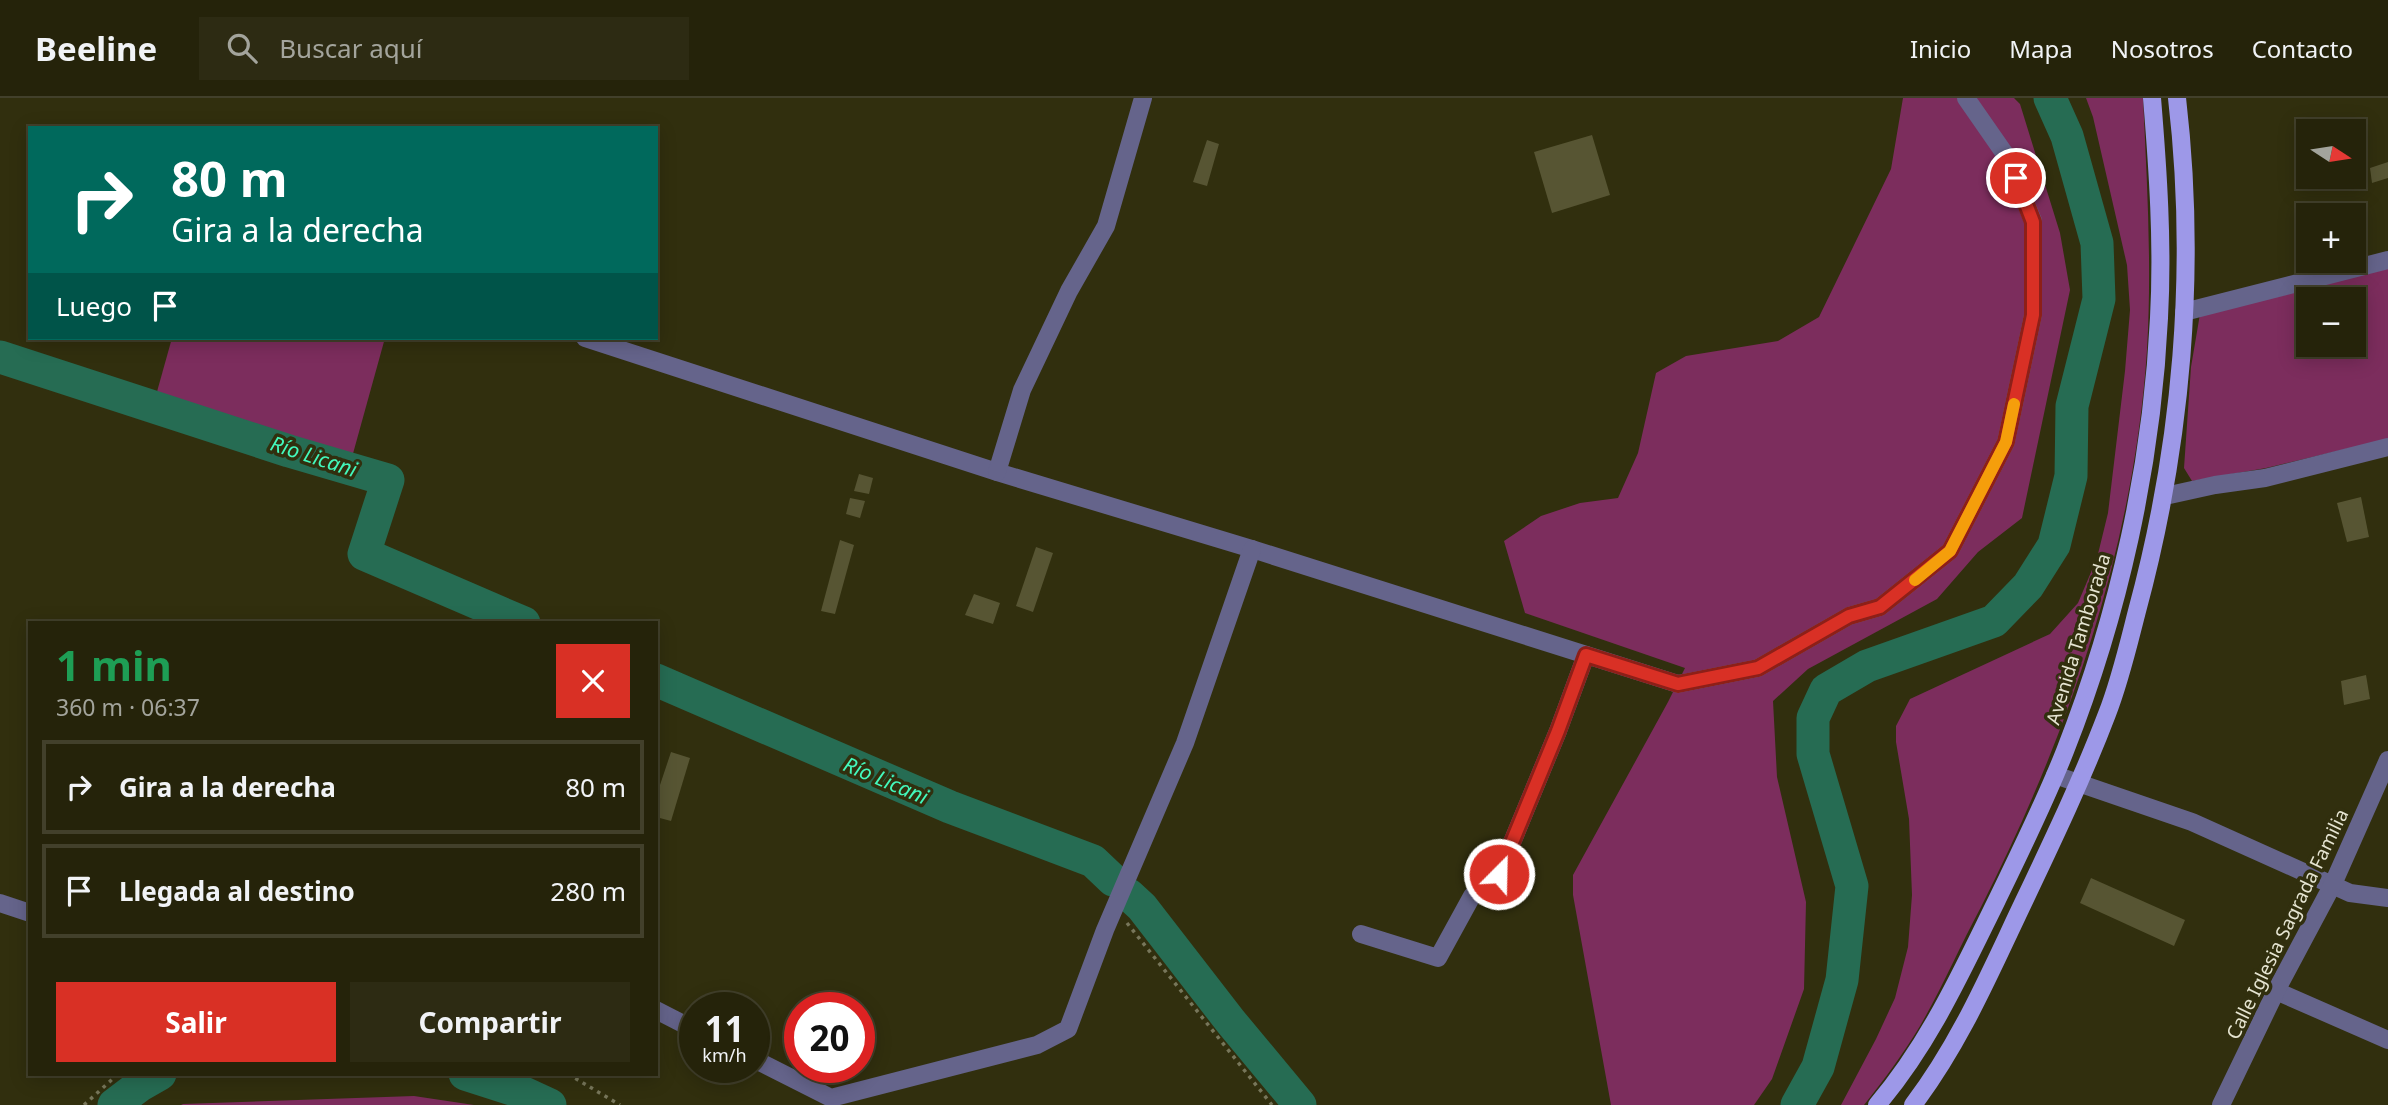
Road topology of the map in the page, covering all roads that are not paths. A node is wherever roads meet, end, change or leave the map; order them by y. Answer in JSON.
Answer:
{"nodes":[{"id":1,"x":1143,"y":98,"type":"edge"},
{"id":2,"x":1966,"y":98,"type":"edge"},
{"id":3,"x":2152,"y":98,"type":"edge"},
{"id":4,"x":2177,"y":98,"type":"edge"},
{"id":5,"x":2388,"y":260,"type":"edge"},
{"id":6,"x":2184,"y":312,"type":"junction"},
{"id":7,"x":590,"y":340,"type":"edge"},
{"id":8,"x":2388,"y":447,"type":"edge"},
{"id":9,"x":997,"y":472,"type":"junction"},
{"id":10,"x":2165,"y":496,"type":"junction"},
{"id":11,"x":1252,"y":549,"type":"junction"},
{"id":12,"x":1586,"y":655,"type":"junction"},
{"id":13,"x":2388,"y":760,"type":"edge"},
{"id":14,"x":2055,"y":775,"type":"junction"},
{"id":15,"x":2079,"y":782,"type":"junction"},
{"id":16,"x":2333,"y":884,"type":"junction"},
{"id":17,"x":2388,"y":898,"type":"edge"},
{"id":18,"x":0,"y":902,"type":"edge"},
{"id":19,"x":28,"y":912,"type":"edge"},
{"id":20,"x":1362,"y":933,"type":"dead end"},
{"id":21,"x":2276,"y":991,"type":"junction"},
{"id":22,"x":658,"y":1011,"type":"edge"},
{"id":23,"x":679,"y":1022,"type":"edge"},
{"id":24,"x":2388,"y":1040,"type":"edge"},
{"id":25,"x":770,"y":1067,"type":"edge"},
{"id":26,"x":1877,"y":1105,"type":"edge"},
{"id":27,"x":1913,"y":1105,"type":"edge"},
{"id":28,"x":2221,"y":1105,"type":"edge"}],
"edges":[{"from":1,"to":9,"type":"street"},
{"from":2,"to":12,"type":"street"},
{"from":3,"to":14,"type":"main road","name":"Avenida Tamborada"},
{"from":4,"to":6,"type":"main road"},
{"from":5,"to":6,"type":"street"},
{"from":6,"to":10,"type":"main road"},
{"from":7,"to":9,"type":"street"},
{"from":8,"to":10,"type":"street"},
{"from":9,"to":11,"type":"street"},
{"from":10,"to":15,"type":"main road"},
{"from":11,"to":12,"type":"street"},
{"from":11,"to":25,"type":"street"},
{"from":12,"to":20,"type":"street"},
{"from":13,"to":16,"type":"street","name":"Calle Iglesia Sagrada Familia"},
{"from":14,"to":15,"type":"street"},
{"from":14,"to":26,"type":"main road","name":"Avenida Tamborada"},
{"from":15,"to":16,"type":"street"},
{"from":15,"to":27,"type":"main road"},
{"from":16,"to":17,"type":"street"},
{"from":16,"to":21,"type":"street","name":"Calle Iglesia Sagrada Familia"},
{"from":18,"to":19,"type":"street"},
{"from":21,"to":24,"type":"street"},
{"from":21,"to":28,"type":"street","name":"Calle Iglesia Sagrada Familia"},
{"from":22,"to":23,"type":"street"}]}
